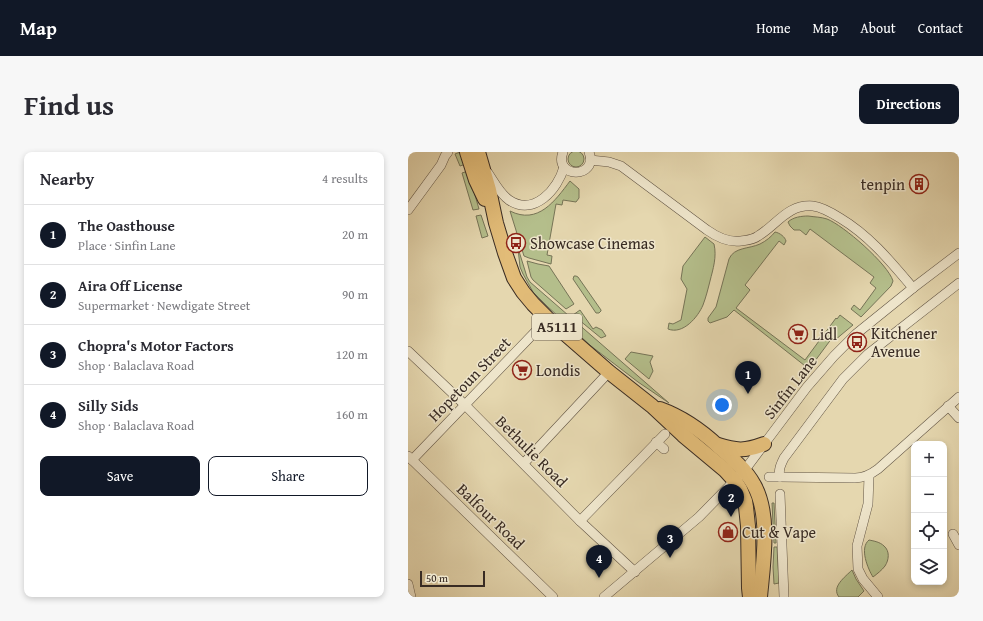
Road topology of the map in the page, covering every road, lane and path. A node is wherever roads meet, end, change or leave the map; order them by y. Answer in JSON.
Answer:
{"nodes":[{"id":1,"x":448,"y":152,"type":"edge"},
{"id":2,"x":454,"y":152,"type":"edge"},
{"id":3,"x":467,"y":152,"type":"edge"},
{"id":4,"x":563,"y":152,"type":"edge"},
{"id":5,"x":590,"y":156,"type":"edge"},
{"id":6,"x":480,"y":157,"type":"edge"},
{"id":7,"x":440,"y":165,"type":"junction"},
{"id":8,"x":564,"y":167,"type":"junction"},
{"id":9,"x":408,"y":210,"type":"edge"},
{"id":10,"x":496,"y":223,"type":"junction"},
{"id":11,"x":959,"y":253,"type":"edge"},
{"id":12,"x":959,"y":283,"type":"edge"},
{"id":13,"x":913,"y":288,"type":"junction"},
{"id":14,"x":547,"y":318,"type":"junction"},
{"id":15,"x":408,"y":351,"type":"edge"},
{"id":16,"x":609,"y":372,"type":"junction"},
{"id":17,"x":959,"y":397,"type":"edge"},
{"id":18,"x":465,"y":405,"type":"junction"},
{"id":19,"x":652,"y":406,"type":"junction"},
{"id":20,"x":948,"y":406,"type":"junction"},
{"id":21,"x":959,"y":418,"type":"edge"},
{"id":22,"x":665,"y":434,"type":"dead end"},
{"id":23,"x":656,"y":442,"type":"junction"},
{"id":24,"x":716,"y":444,"type":"junction"},
{"id":25,"x":764,"y":444,"type":"junction"},
{"id":26,"x":664,"y":449,"type":"dead end"},
{"id":27,"x":410,"y":458,"type":"edge"},
{"id":28,"x":524,"y":463,"type":"junction"},
{"id":29,"x":740,"y":476,"type":"junction"},
{"id":30,"x":869,"y":476,"type":"junction"},
{"id":31,"x":769,"y":477,"type":"dead end"},
{"id":32,"x":780,"y":477,"type":"junction"},
{"id":33,"x":780,"y":494,"type":"dead end"},
{"id":34,"x":580,"y":521,"type":"junction"},
{"id":35,"x":953,"y":534,"type":"dead end"},
{"id":36,"x":959,"y":545,"type":"edge"},
{"id":37,"x":635,"y":572,"type":"junction"},
{"id":38,"x":408,"y":584,"type":"edge"},
{"id":39,"x":411,"y":597,"type":"edge"},
{"id":40,"x":553,"y":597,"type":"edge"},
{"id":41,"x":604,"y":597,"type":"edge"},
{"id":42,"x":750,"y":597,"type":"edge"},
{"id":43,"x":760,"y":597,"type":"edge"},
{"id":44,"x":784,"y":597,"type":"edge"},
{"id":45,"x":878,"y":597,"type":"edge"}],
"edges":[{"from":1,"to":7,"type":"street"},
{"from":2,"to":7,"type":"street"},
{"from":3,"to":10,"type":"highway","number":"A5111"},
{"from":4,"to":8,"type":"street"},
{"from":5,"to":8,"type":"street"},
{"from":5,"to":13,"type":"street"},
{"from":6,"to":8,"type":"street"},
{"from":6,"to":10,"type":"highway","number":"A5111"},
{"from":7,"to":9,"type":"street"},
{"from":10,"to":14,"type":"highway","number":"A5111"},
{"from":11,"to":13,"type":"street","name":"Sinfin Lane"},
{"from":12,"to":32,"type":"street"},
{"from":13,"to":25,"type":"street","name":"Sinfin Lane"},
{"from":14,"to":16,"type":"highway","number":"A5111"},
{"from":14,"to":18,"type":"street","name":"Hopetoun Street"},
{"from":15,"to":18,"type":"street","name":"Bethulie Road"},
{"from":16,"to":19,"type":"highway","number":"A5111"},
{"from":16,"to":28,"type":"street"},
{"from":17,"to":20,"type":"street"},
{"from":18,"to":27,"type":"street","name":"Hopetoun Street"},
{"from":18,"to":28,"type":"street","name":"Bethulie Road"},
{"from":19,"to":24,"type":"highway","number":"A5111"},
{"from":19,"to":29,"type":"highway","number":"A5111"},
{"from":20,"to":21,"type":"street"},
{"from":20,"to":30,"type":"street"},
{"from":22,"to":23,"type":"street"},
{"from":23,"to":26,"type":"street"},
{"from":23,"to":34,"type":"street"},
{"from":24,"to":25,"type":"highway"},
{"from":24,"to":29,"type":"highway","number":"A5111"},
{"from":25,"to":29,"type":"street","name":"Sinfin Lane"},
{"from":27,"to":40,"type":"street","name":"Balfour Road"},
{"from":28,"to":34,"type":"street","name":"Bethulie Road"},
{"from":29,"to":37,"type":"street","name":"Sinfin Lane"},
{"from":29,"to":42,"type":"highway","number":"A5111"},
{"from":29,"to":43,"type":"highway","number":"A5111"},
{"from":30,"to":32,"type":"street"},
{"from":30,"to":45,"type":"street"},
{"from":31,"to":32,"type":"street"},
{"from":33,"to":44,"type":"street"},
{"from":34,"to":37,"type":"street","name":"Bethulie Road"},
{"from":35,"to":36,"type":"street"},
{"from":37,"to":41,"type":"street","name":"Sinfin Lane"},
{"from":38,"to":39,"type":"street"}]}
